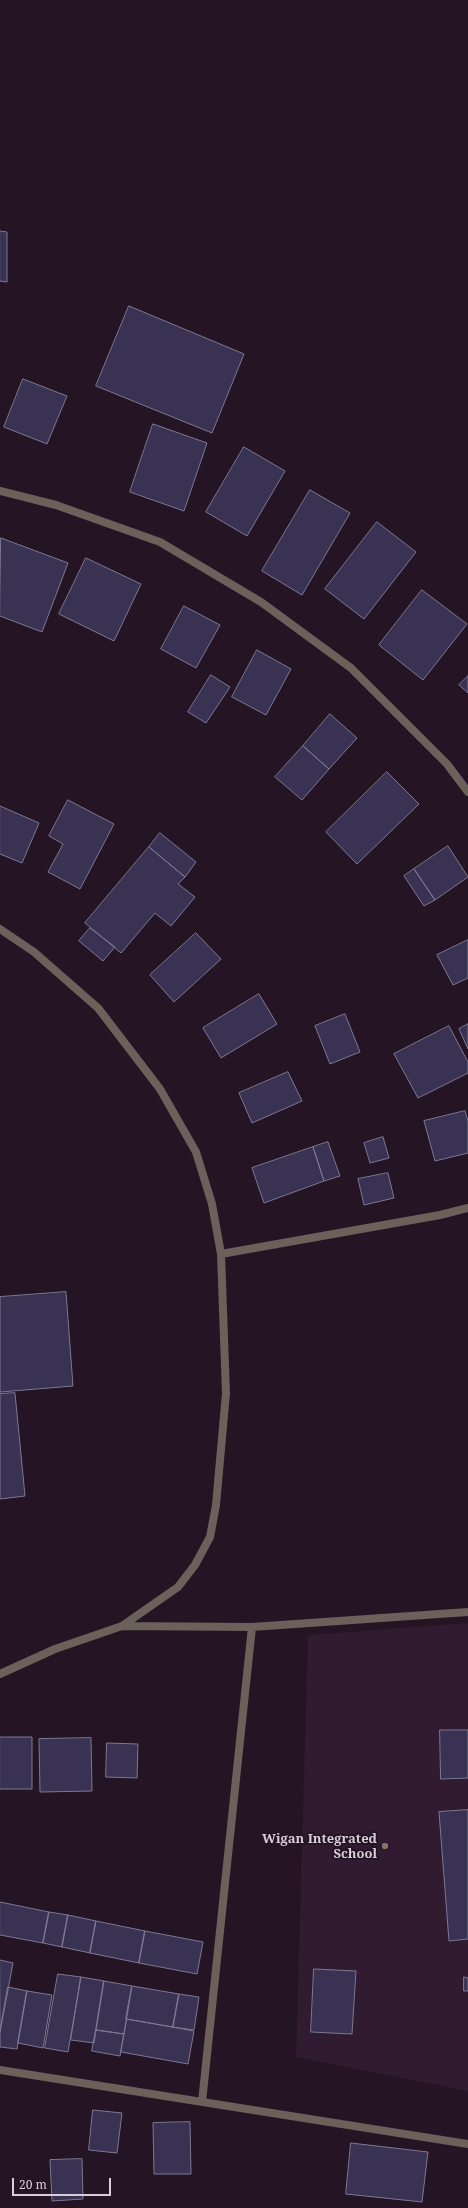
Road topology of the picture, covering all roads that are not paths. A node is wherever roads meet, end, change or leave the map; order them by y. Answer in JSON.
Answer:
{"nodes":[{"id":1,"x":0,"y":491,"type":"edge"},
{"id":2,"x":468,"y":792,"type":"edge"},
{"id":3,"x":0,"y":929,"type":"edge"},
{"id":4,"x":468,"y":1208,"type":"edge"},
{"id":5,"x":221,"y":1254,"type":"junction"},
{"id":6,"x":468,"y":1612,"type":"edge"},
{"id":7,"x":122,"y":1626,"type":"junction"},
{"id":8,"x":252,"y":1627,"type":"junction"},
{"id":9,"x":0,"y":1674,"type":"edge"},
{"id":10,"x":0,"y":2070,"type":"edge"},
{"id":11,"x":202,"y":2102,"type":"junction"},
{"id":12,"x":468,"y":2144,"type":"edge"}],
"edges":[{"from":1,"to":2,"type":"street"},
{"from":3,"to":5,"type":"street"},
{"from":4,"to":5,"type":"street"},
{"from":5,"to":7,"type":"street"},
{"from":6,"to":8,"type":"street"},
{"from":7,"to":8,"type":"street"},
{"from":7,"to":9,"type":"street"},
{"from":8,"to":11,"type":"street"},
{"from":10,"to":11,"type":"street"},
{"from":11,"to":12,"type":"street"}]}
